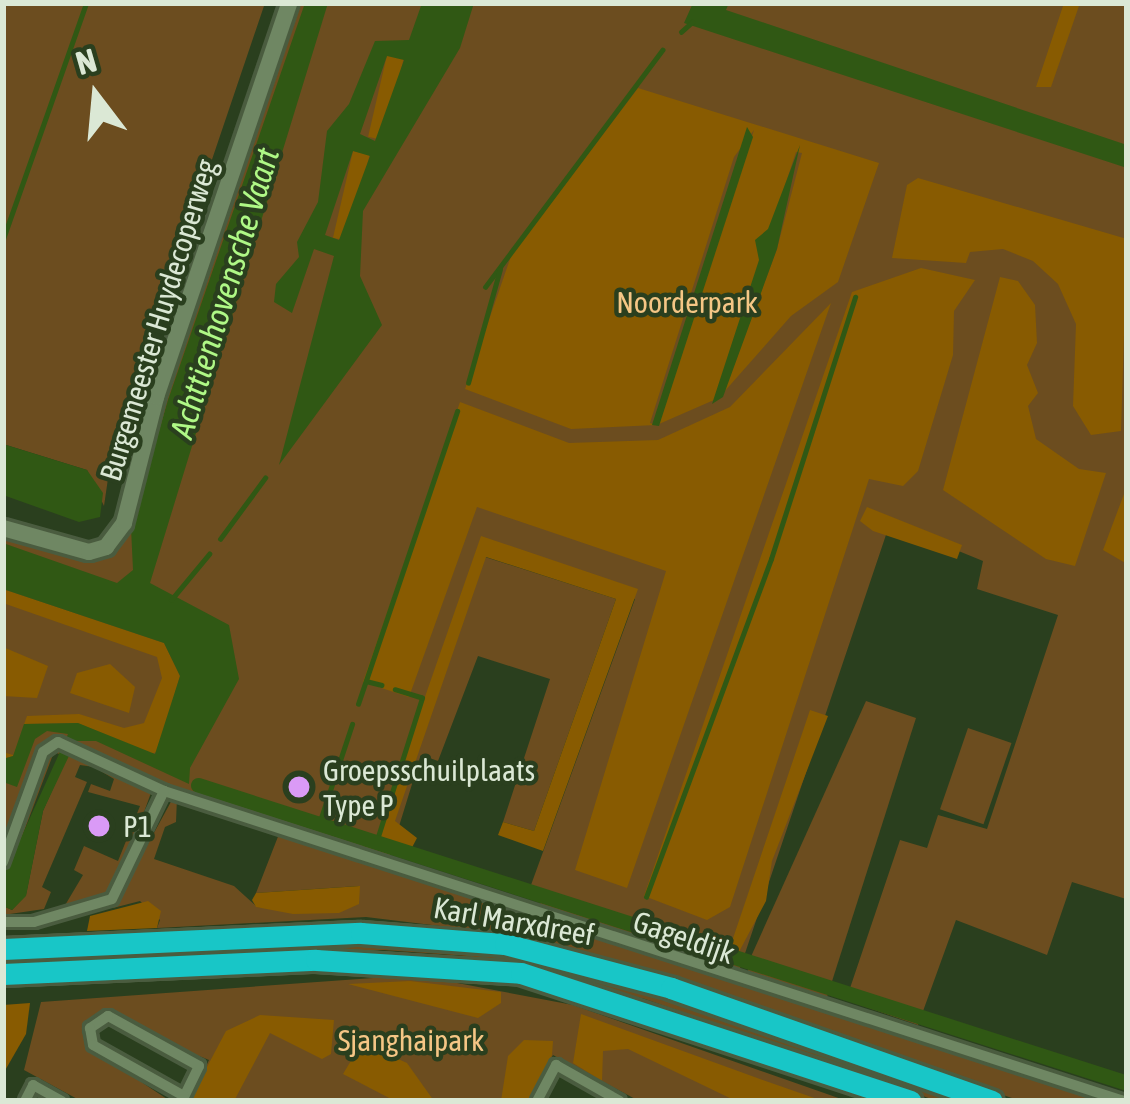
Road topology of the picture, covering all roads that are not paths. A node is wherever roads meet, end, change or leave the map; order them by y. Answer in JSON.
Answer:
{"nodes":[{"id":1,"x":290,"y":3,"type":"edge"},
{"id":2,"x":3,"y":528,"type":"edge"},
{"id":3,"x":164,"y":791,"type":"junction"},
{"id":4,"x":3,"y":862,"type":"edge"},
{"id":5,"x":3,"y":922,"type":"edge"},
{"id":6,"x":3,"y":949,"type":"edge"},
{"id":7,"x":3,"y":974,"type":"edge"},
{"id":8,"x":183,"y":1098,"type":"edge"},
{"id":9,"x":26,"y":1101,"type":"edge"},
{"id":10,"x":62,"y":1101,"type":"edge"},
{"id":11,"x":537,"y":1101,"type":"edge"},
{"id":12,"x":620,"y":1101,"type":"edge"},
{"id":13,"x":910,"y":1101,"type":"edge"},
{"id":14,"x":992,"y":1101,"type":"edge"},
{"id":15,"x":1124,"y":1101,"type":"edge"}],
"edges":[{"from":1,"to":2,"type":"street","name":"Burgemeester Huydecoperweg"},
{"from":3,"to":4,"type":"street","name":"Gageldijk"},
{"from":3,"to":5,"type":"street"},
{"from":3,"to":15,"type":"street","name":"Gageldijk"},
{"from":6,"to":14,"type":"highway","name":"Karl Marxdreef"},
{"from":7,"to":13,"type":"highway","name":"Karl Marxdreef"},
{"from":8,"to":8,"type":"street"},
{"from":9,"to":10,"type":"street"},
{"from":11,"to":12,"type":"street"}]}
